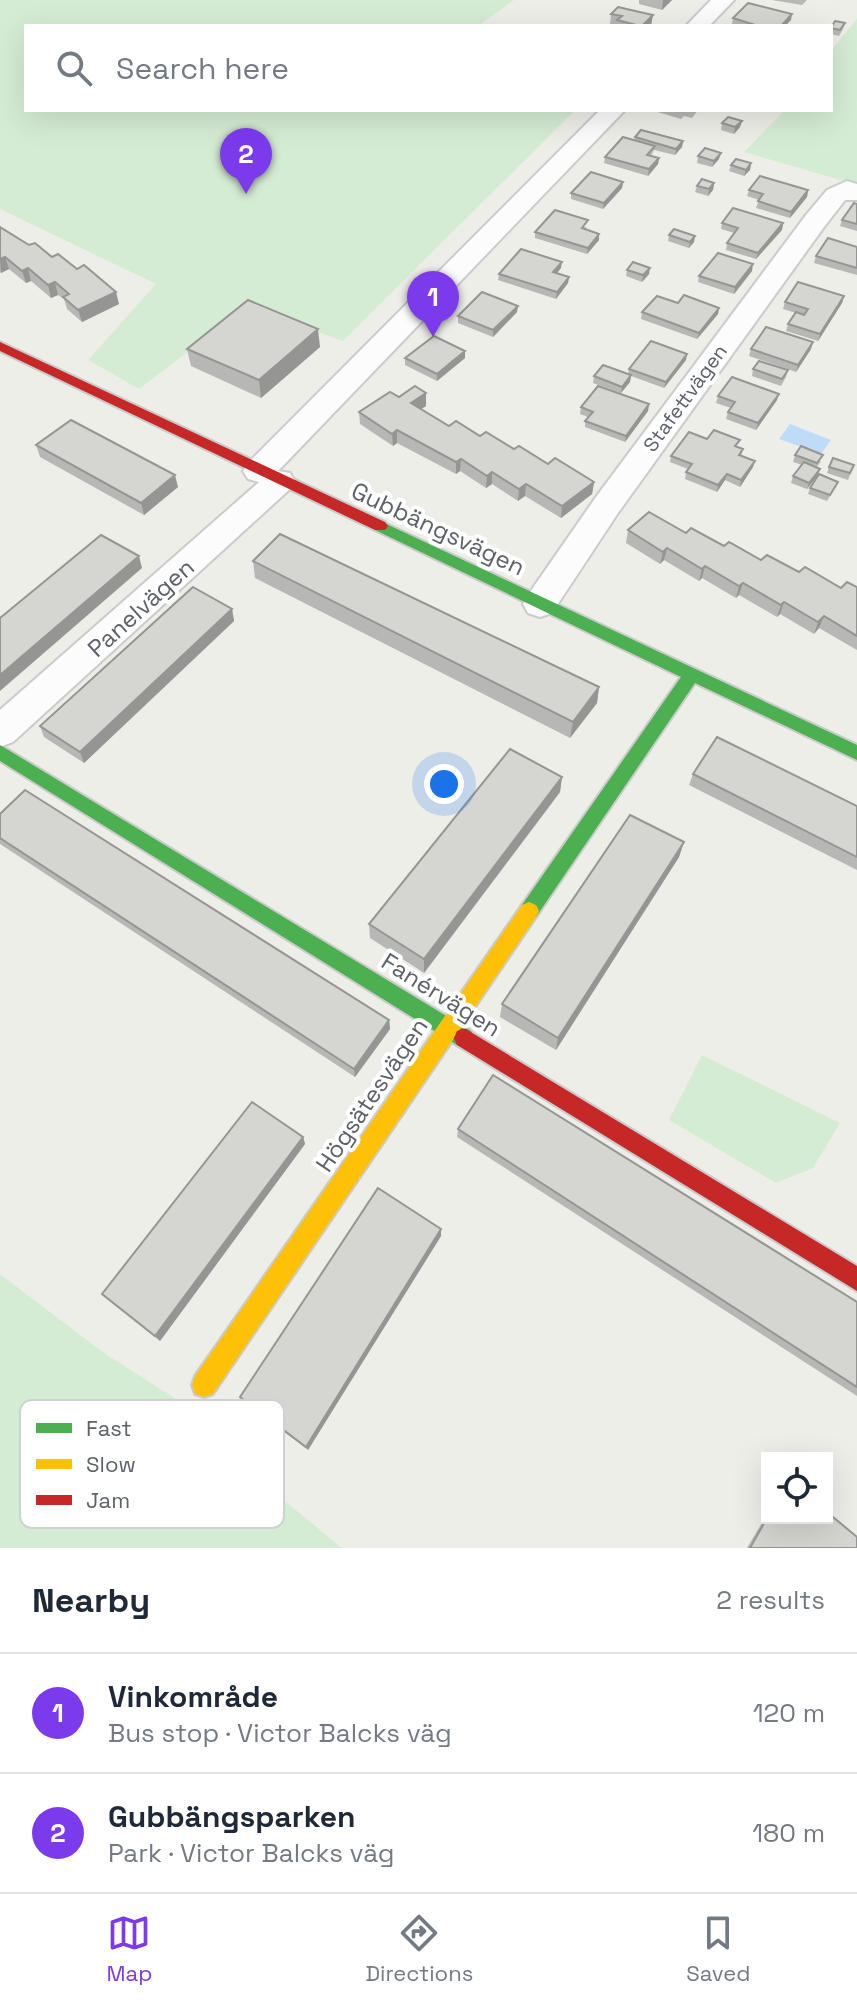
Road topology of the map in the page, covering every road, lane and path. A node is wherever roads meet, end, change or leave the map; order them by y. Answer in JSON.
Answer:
{"nodes":[{"id":1,"x":723,"y":0,"type":"edge"},
{"id":2,"x":699,"y":24,"type":"edge"},
{"id":3,"x":611,"y":112,"type":"edge"},
{"id":4,"x":847,"y":194,"type":"edge"},
{"id":5,"x":0,"y":346,"type":"edge"},
{"id":6,"x":269,"y":476,"type":"junction"},
{"id":7,"x":540,"y":604,"type":"junction"},
{"id":8,"x":691,"y":675,"type":"junction"},
{"id":9,"x":0,"y":732,"type":"edge"},
{"id":10,"x":0,"y":752,"type":"edge"},
{"id":11,"x":857,"y":753,"type":"edge"},
{"id":12,"x":447,"y":1026,"type":"junction"},
{"id":13,"x":857,"y":1279,"type":"edge"},
{"id":14,"x":204,"y":1385,"type":"dead end"}],
"edges":[{"from":1,"to":2,"type":"street"},
{"from":3,"to":6,"type":"street","name":"Panelvägen"},
{"from":4,"to":7,"type":"street","name":"Stafettvägen"},
{"from":5,"to":6,"type":"street","name":"Gubbängsvägen"},
{"from":6,"to":7,"type":"street","name":"Gubbängsvägen"},
{"from":6,"to":9,"type":"street","name":"Panelvägen"},
{"from":7,"to":8,"type":"street","name":"Gubbängsvägen"},
{"from":8,"to":11,"type":"street","name":"Gubbängsvägen"},
{"from":8,"to":12,"type":"street","name":"Högsätesvägen"},
{"from":10,"to":12,"type":"street","name":"Fanérvägen"},
{"from":12,"to":13,"type":"street","name":"Fanérvägen"},
{"from":12,"to":14,"type":"street","name":"Högsätesvägen"}]}
